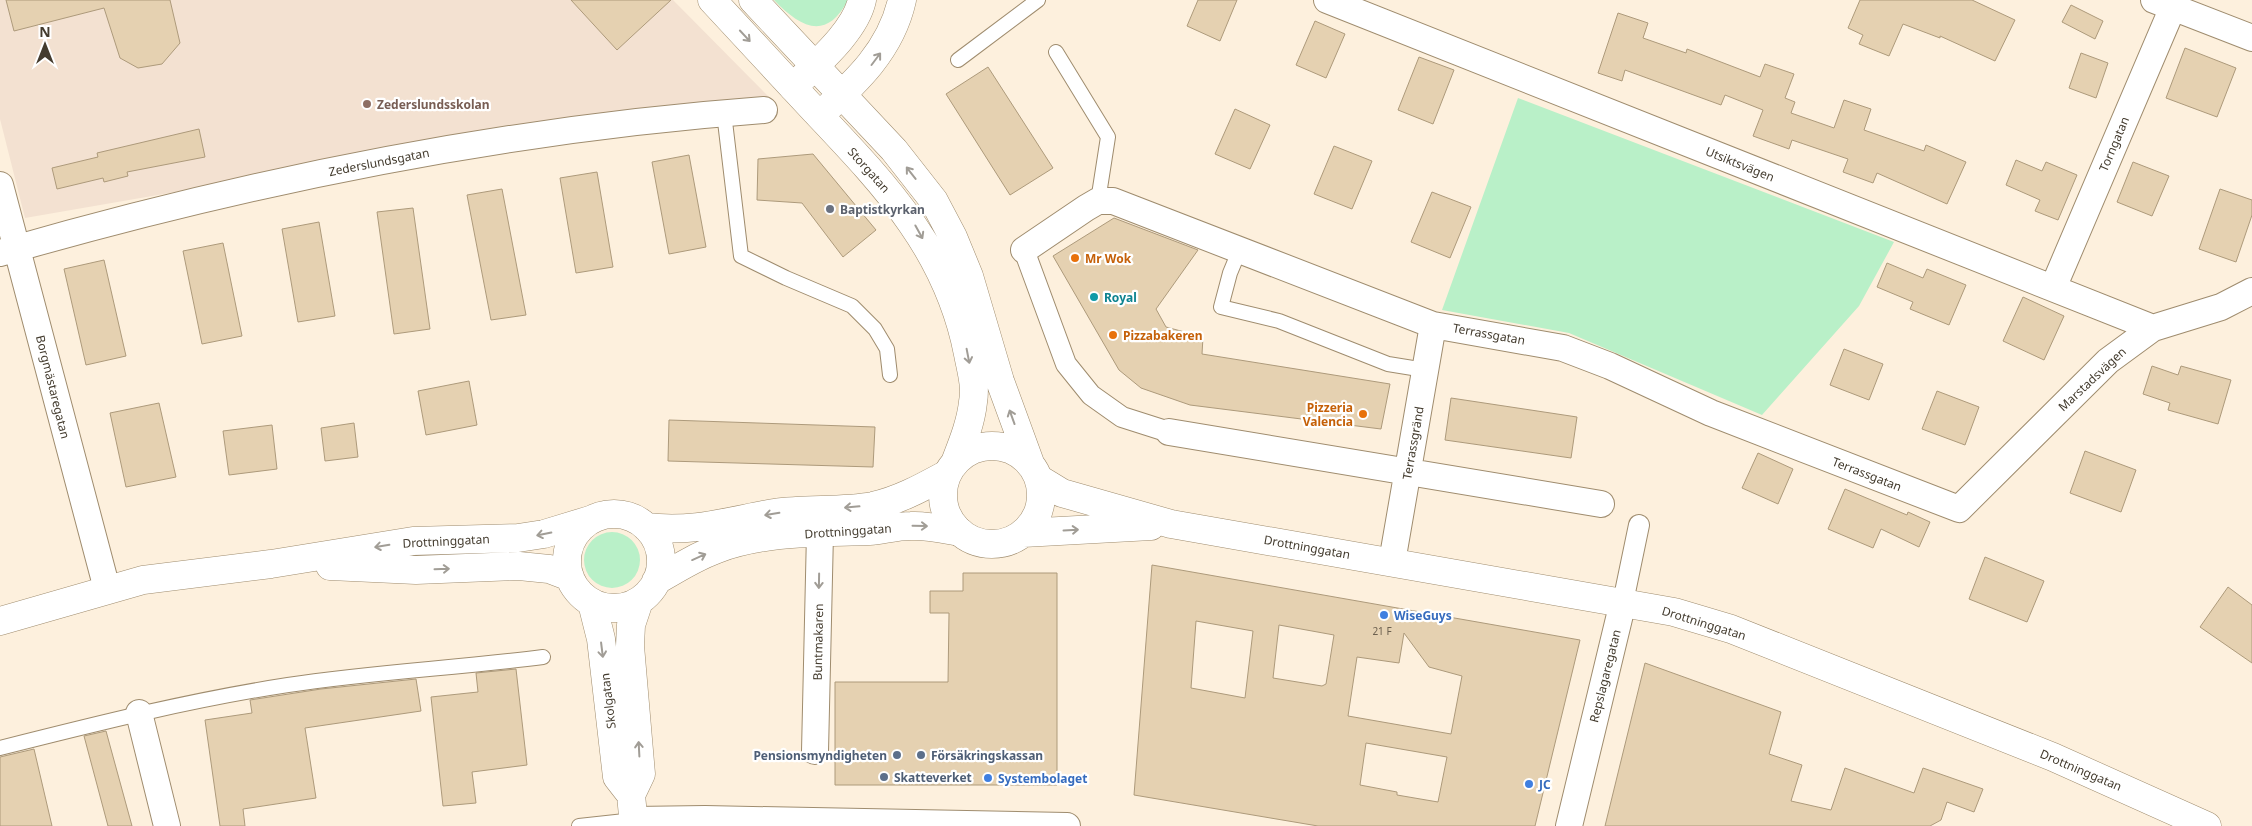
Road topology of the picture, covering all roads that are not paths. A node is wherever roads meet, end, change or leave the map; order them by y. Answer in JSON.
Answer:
{"nodes":[{"id":1,"x":712,"y":0,"type":"edge"},
{"id":2,"x":753,"y":0,"type":"edge"},
{"id":3,"x":862,"y":0,"type":"edge"},
{"id":4,"x":902,"y":0,"type":"edge"},
{"id":5,"x":1038,"y":0,"type":"edge"},
{"id":6,"x":1327,"y":0,"type":"edge"},
{"id":7,"x":2167,"y":2,"type":"edge"},
{"id":8,"x":2252,"y":38,"type":"edge"},
{"id":9,"x":1056,"y":52,"type":"dead end"},
{"id":10,"x":958,"y":60,"type":"dead end"},
{"id":11,"x":815,"y":65,"type":"junction"},
{"id":12,"x":793,"y":87,"type":"junction"},
{"id":13,"x":843,"y":94,"type":"junction"},
{"id":14,"x":764,"y":110,"type":"dead end"},
{"id":15,"x":724,"y":113,"type":"junction"},
{"id":16,"x":820,"y":115,"type":"junction"},
{"id":17,"x":0,"y":185,"type":"edge"},
{"id":18,"x":1098,"y":201,"type":"junction"},
{"id":19,"x":1240,"y":249,"type":"junction"},
{"id":20,"x":9,"y":250,"type":"edge"},
{"id":21,"x":1024,"y":250,"type":"joint"},
{"id":22,"x":2053,"y":288,"type":"junction"},
{"id":23,"x":2252,"y":291,"type":"edge"},
{"id":24,"x":1433,"y":325,"type":"junction"},
{"id":25,"x":2153,"y":328,"type":"junction"},
{"id":26,"x":1425,"y":370,"type":"junction"},
{"id":27,"x":890,"y":375,"type":"dead end"},
{"id":28,"x":1169,"y":432,"type":"joint"},
{"id":29,"x":952,"y":467,"type":"junction"},
{"id":30,"x":1034,"y":471,"type":"junction"},
{"id":31,"x":1408,"y":471,"type":"junction"},
{"id":32,"x":1601,"y":504,"type":"dead end"},
{"id":33,"x":1959,"y":509,"type":"joint"},
{"id":34,"x":590,"y":520,"type":"junction"},
{"id":35,"x":1170,"y":524,"type":"junction"},
{"id":36,"x":1639,"y":525,"type":"dead end"},
{"id":37,"x":646,"y":527,"type":"junction"},
{"id":38,"x":960,"y":532,"type":"junction"},
{"id":39,"x":820,"y":533,"type":"junction"},
{"id":40,"x":1023,"y":533,"type":"junction"},
{"id":41,"x":1392,"y":562,"type":"junction"},
{"id":42,"x":271,"y":564,"type":"junction"},
{"id":43,"x":570,"y":578,"type":"junction"},
{"id":44,"x":107,"y":589,"type":"junction"},
{"id":45,"x":647,"y":591,"type":"junction"},
{"id":46,"x":1623,"y":602,"type":"junction"},
{"id":47,"x":592,"y":603,"type":"junction"},
{"id":48,"x":0,"y":621,"type":"edge"},
{"id":49,"x":543,"y":657,"type":"dead end"},
{"id":50,"x":139,"y":713,"type":"junction"},
{"id":51,"x":0,"y":748,"type":"edge"},
{"id":52,"x":815,"y":751,"type":"dead end"},
{"id":53,"x":633,"y":814,"type":"edge"},
{"id":54,"x":168,"y":826,"type":"edge"},
{"id":55,"x":579,"y":826,"type":"edge"},
{"id":56,"x":1068,"y":826,"type":"edge"},
{"id":57,"x":1569,"y":826,"type":"edge"},
{"id":58,"x":2208,"y":826,"type":"edge"}],
"edges":[{"from":1,"to":12,"type":"main road","name":"Storgatan","one_way":true},
{"from":2,"to":11,"type":"main road"},
{"from":3,"to":11,"type":"main road"},
{"from":13,"to":4,"type":"main road","one_way":true},
{"from":5,"to":10,"type":"lane"},
{"from":6,"to":22,"type":"street","name":"Utsiktsvägen"},
{"from":7,"to":8,"type":"street"},
{"from":7,"to":22,"type":"street","name":"Torngatan"},
{"from":9,"to":18,"type":"lane"},
{"from":11,"to":12,"type":"main road"},
{"from":11,"to":13,"type":"main road"},
{"from":12,"to":16,"type":"main road","name":"Storgatan"},
{"from":13,"to":16,"type":"main road"},
{"from":30,"to":13,"type":"main road","one_way":true},
{"from":14,"to":15,"type":"street","name":"Zederslundsgatan"},
{"from":15,"to":20,"type":"street","name":"Zederslundsgatan"},
{"from":15,"to":27,"type":"lane"},
{"from":16,"to":29,"type":"main road","name":"Storgatan","one_way":true},
{"from":17,"to":20,"type":"street","name":"Borgmästaregatan"},
{"from":18,"to":19,"type":"street","name":"Terrassgatan"},
{"from":18,"to":21,"type":"street"},
{"from":19,"to":24,"type":"street","name":"Terrassgatan"},
{"from":19,"to":26,"type":"lane"},
{"from":20,"to":44,"type":"street","name":"Borgmästaregatan"},
{"from":21,"to":28,"type":"street"},
{"from":22,"to":25,"type":"street","name":"Utsiktsvägen"},
{"from":23,"to":25,"type":"street","name":"Marstadsvägen"},
{"from":24,"to":26,"type":"street","name":"Terrassgränd"},
{"from":24,"to":33,"type":"street","name":"Terrassgatan"},
{"from":25,"to":33,"type":"street","name":"Marstadsvägen"},
{"from":26,"to":31,"type":"street","name":"Terrassgränd"},
{"from":28,"to":31,"type":"street"},
{"from":29,"to":30,"type":"main road"},
{"from":29,"to":37,"type":"main road","name":"Drottninggatan","one_way":true},
{"from":29,"to":38,"type":"main road"},
{"from":30,"to":35,"type":"main road","name":"Drottninggatan"},
{"from":30,"to":40,"type":"main road"},
{"from":31,"to":32,"type":"street"},
{"from":31,"to":41,"type":"street","name":"Terrassgränd"},
{"from":34,"to":37,"type":"main road"},
{"from":34,"to":42,"type":"main road","name":"Drottninggatan","one_way":true},
{"from":34,"to":43,"type":"main road"},
{"from":40,"to":35,"type":"main road","name":"Drottninggatan","one_way":true},
{"from":35,"to":41,"type":"main road","name":"Drottninggatan"},
{"from":36,"to":46,"type":"street","name":"Repslagaregatan"},
{"from":37,"to":45,"type":"main road"},
{"from":39,"to":38,"type":"main road","name":"Drottninggatan","one_way":true},
{"from":38,"to":40,"type":"main road"},
{"from":45,"to":39,"type":"main road","name":"Drottninggatan","one_way":true},
{"from":39,"to":52,"type":"street","name":"Buntmakaren","one_way":true},
{"from":41,"to":46,"type":"main road","name":"Drottninggatan"},
{"from":42,"to":43,"type":"main road","name":"Drottninggatan","one_way":true},
{"from":42,"to":44,"type":"main road","name":"Drottninggatan"},
{"from":43,"to":47,"type":"main road"},
{"from":44,"to":48,"type":"main road","name":"Drottninggatan"},
{"from":45,"to":47,"type":"main road"},
{"from":53,"to":45,"type":"main road","one_way":true},
{"from":46,"to":57,"type":"street","name":"Repslagaregatan"},
{"from":46,"to":58,"type":"main road","name":"Drottninggatan"},
{"from":47,"to":53,"type":"main road","name":"Skolgatan","one_way":true},
{"from":49,"to":50,"type":"lane"},
{"from":50,"to":51,"type":"lane"},
{"from":50,"to":54,"type":"street"},
{"from":53,"to":55,"type":"lane"},
{"from":53,"to":56,"type":"street"}]}
